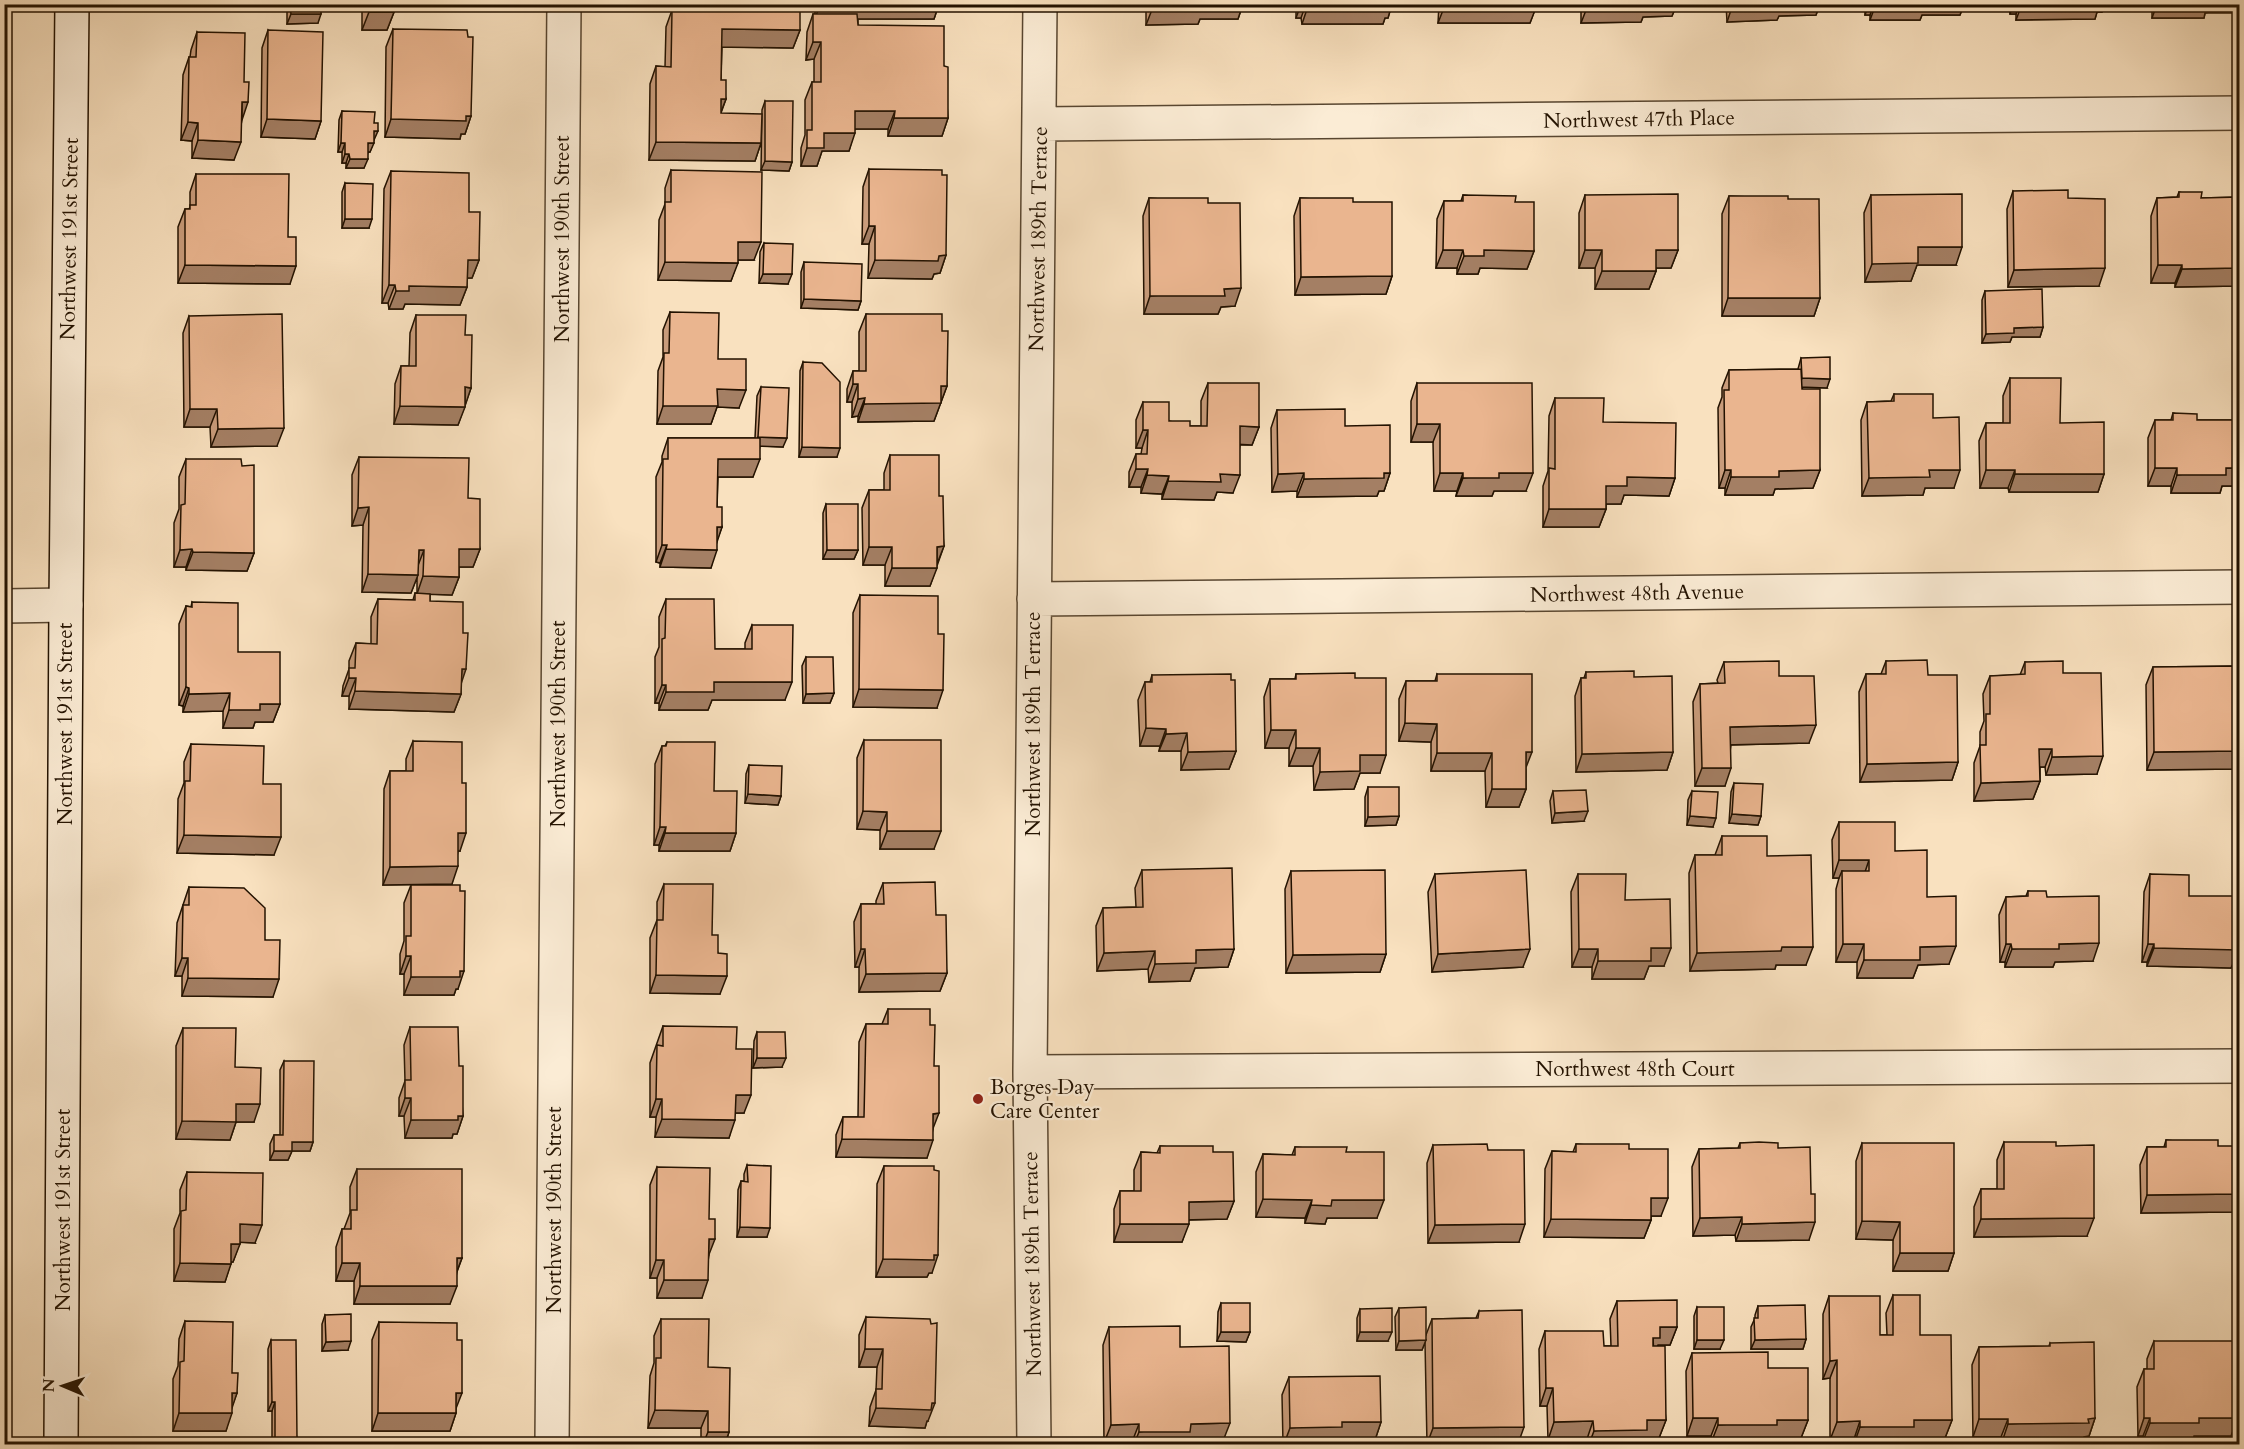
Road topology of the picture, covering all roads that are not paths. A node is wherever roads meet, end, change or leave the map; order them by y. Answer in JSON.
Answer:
{"nodes":[{"id":1,"x":72,"y":4,"type":"edge"},
{"id":2,"x":564,"y":4,"type":"edge"},
{"id":3,"x":1040,"y":4,"type":"edge"},
{"id":4,"x":2240,"y":113,"type":"edge"},
{"id":5,"x":1039,"y":124,"type":"junction"},
{"id":6,"x":2240,"y":587,"type":"edge"},
{"id":7,"x":1034,"y":599,"type":"junction"},
{"id":8,"x":66,"y":605,"type":"junction"},
{"id":9,"x":4,"y":606,"type":"edge"},
{"id":10,"x":2240,"y":1066,"type":"edge"},
{"id":11,"x":1030,"y":1072,"type":"junction"},
{"id":12,"x":62,"y":1444,"type":"edge"},
{"id":13,"x":552,"y":1444,"type":"edge"},
{"id":14,"x":1034,"y":1444,"type":"edge"}],
"edges":[{"from":1,"to":8,"type":"street","name":"Northwest 191st Street"},
{"from":2,"to":13,"type":"street","name":"Northwest 190th Street"},
{"from":3,"to":5,"type":"street","name":"Northwest 189th Terrace"},
{"from":4,"to":5,"type":"street","name":"Northwest 47th Place"},
{"from":5,"to":7,"type":"street","name":"Northwest 189th Terrace"},
{"from":6,"to":7,"type":"street","name":"Northwest 48th Avenue"},
{"from":7,"to":11,"type":"street","name":"Northwest 189th Terrace"},
{"from":8,"to":9,"type":"street"},
{"from":8,"to":12,"type":"street","name":"Northwest 191st Street"},
{"from":10,"to":11,"type":"street","name":"Northwest 48th Court"},
{"from":11,"to":14,"type":"street","name":"Northwest 189th Terrace"}]}
